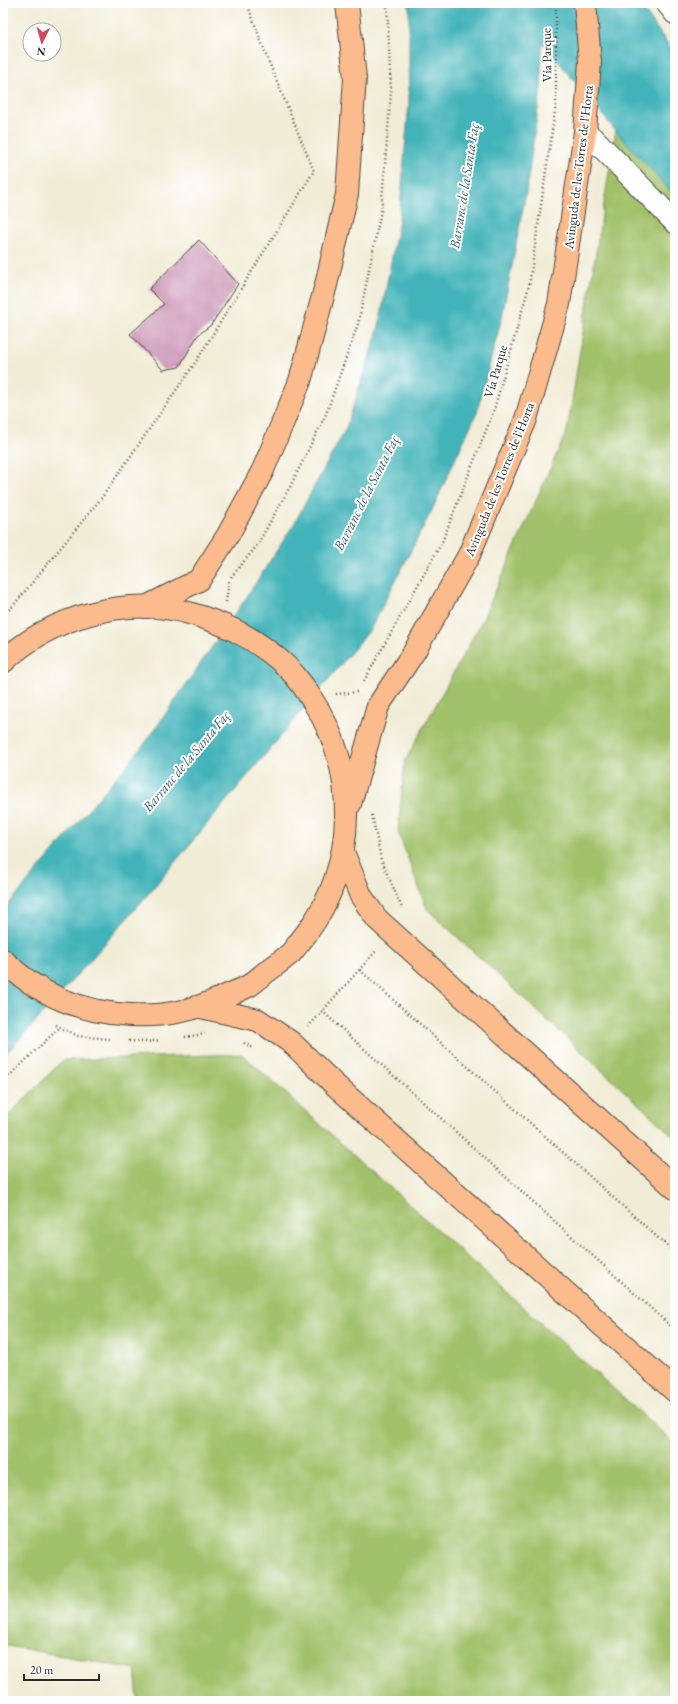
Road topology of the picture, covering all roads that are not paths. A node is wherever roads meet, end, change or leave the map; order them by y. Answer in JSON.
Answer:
{"nodes":[{"id":1,"x":347,"y":3,"type":"edge"},
{"id":2,"x":585,"y":3,"type":"edge"},
{"id":3,"x":667,"y":3,"type":"edge"},
{"id":4,"x":675,"y":13,"type":"edge"},
{"id":5,"x":586,"y":126,"type":"junction"},
{"id":6,"x":675,"y":222,"type":"edge"},
{"id":7,"x":146,"y":607,"type":"junction"},
{"id":8,"x":3,"y":662,"type":"edge"},
{"id":9,"x":348,"y":812,"type":"junction"},
{"id":10,"x":343,"y":852,"type":"junction"},
{"id":11,"x":3,"y":960,"type":"edge"},
{"id":12,"x":201,"y":1007,"type":"junction"},
{"id":13,"x":675,"y":1188,"type":"edge"},
{"id":14,"x":675,"y":1391,"type":"edge"}],
"edges":[{"from":1,"to":7,"type":"main road"},
{"from":2,"to":5,"type":"main road","name":"Avinguda de les Torres de l'Horta"},
{"from":3,"to":4,"type":"street"},
{"from":5,"to":6,"type":"street"},
{"from":5,"to":9,"type":"main road","name":"Avinguda de les Torres de l'Horta"},
{"from":7,"to":8,"type":"main road"},
{"from":7,"to":9,"type":"main road"},
{"from":9,"to":10,"type":"main road"},
{"from":10,"to":12,"type":"main road"},
{"from":10,"to":13,"type":"main road"},
{"from":11,"to":12,"type":"main road"},
{"from":12,"to":14,"type":"main road"}]}
